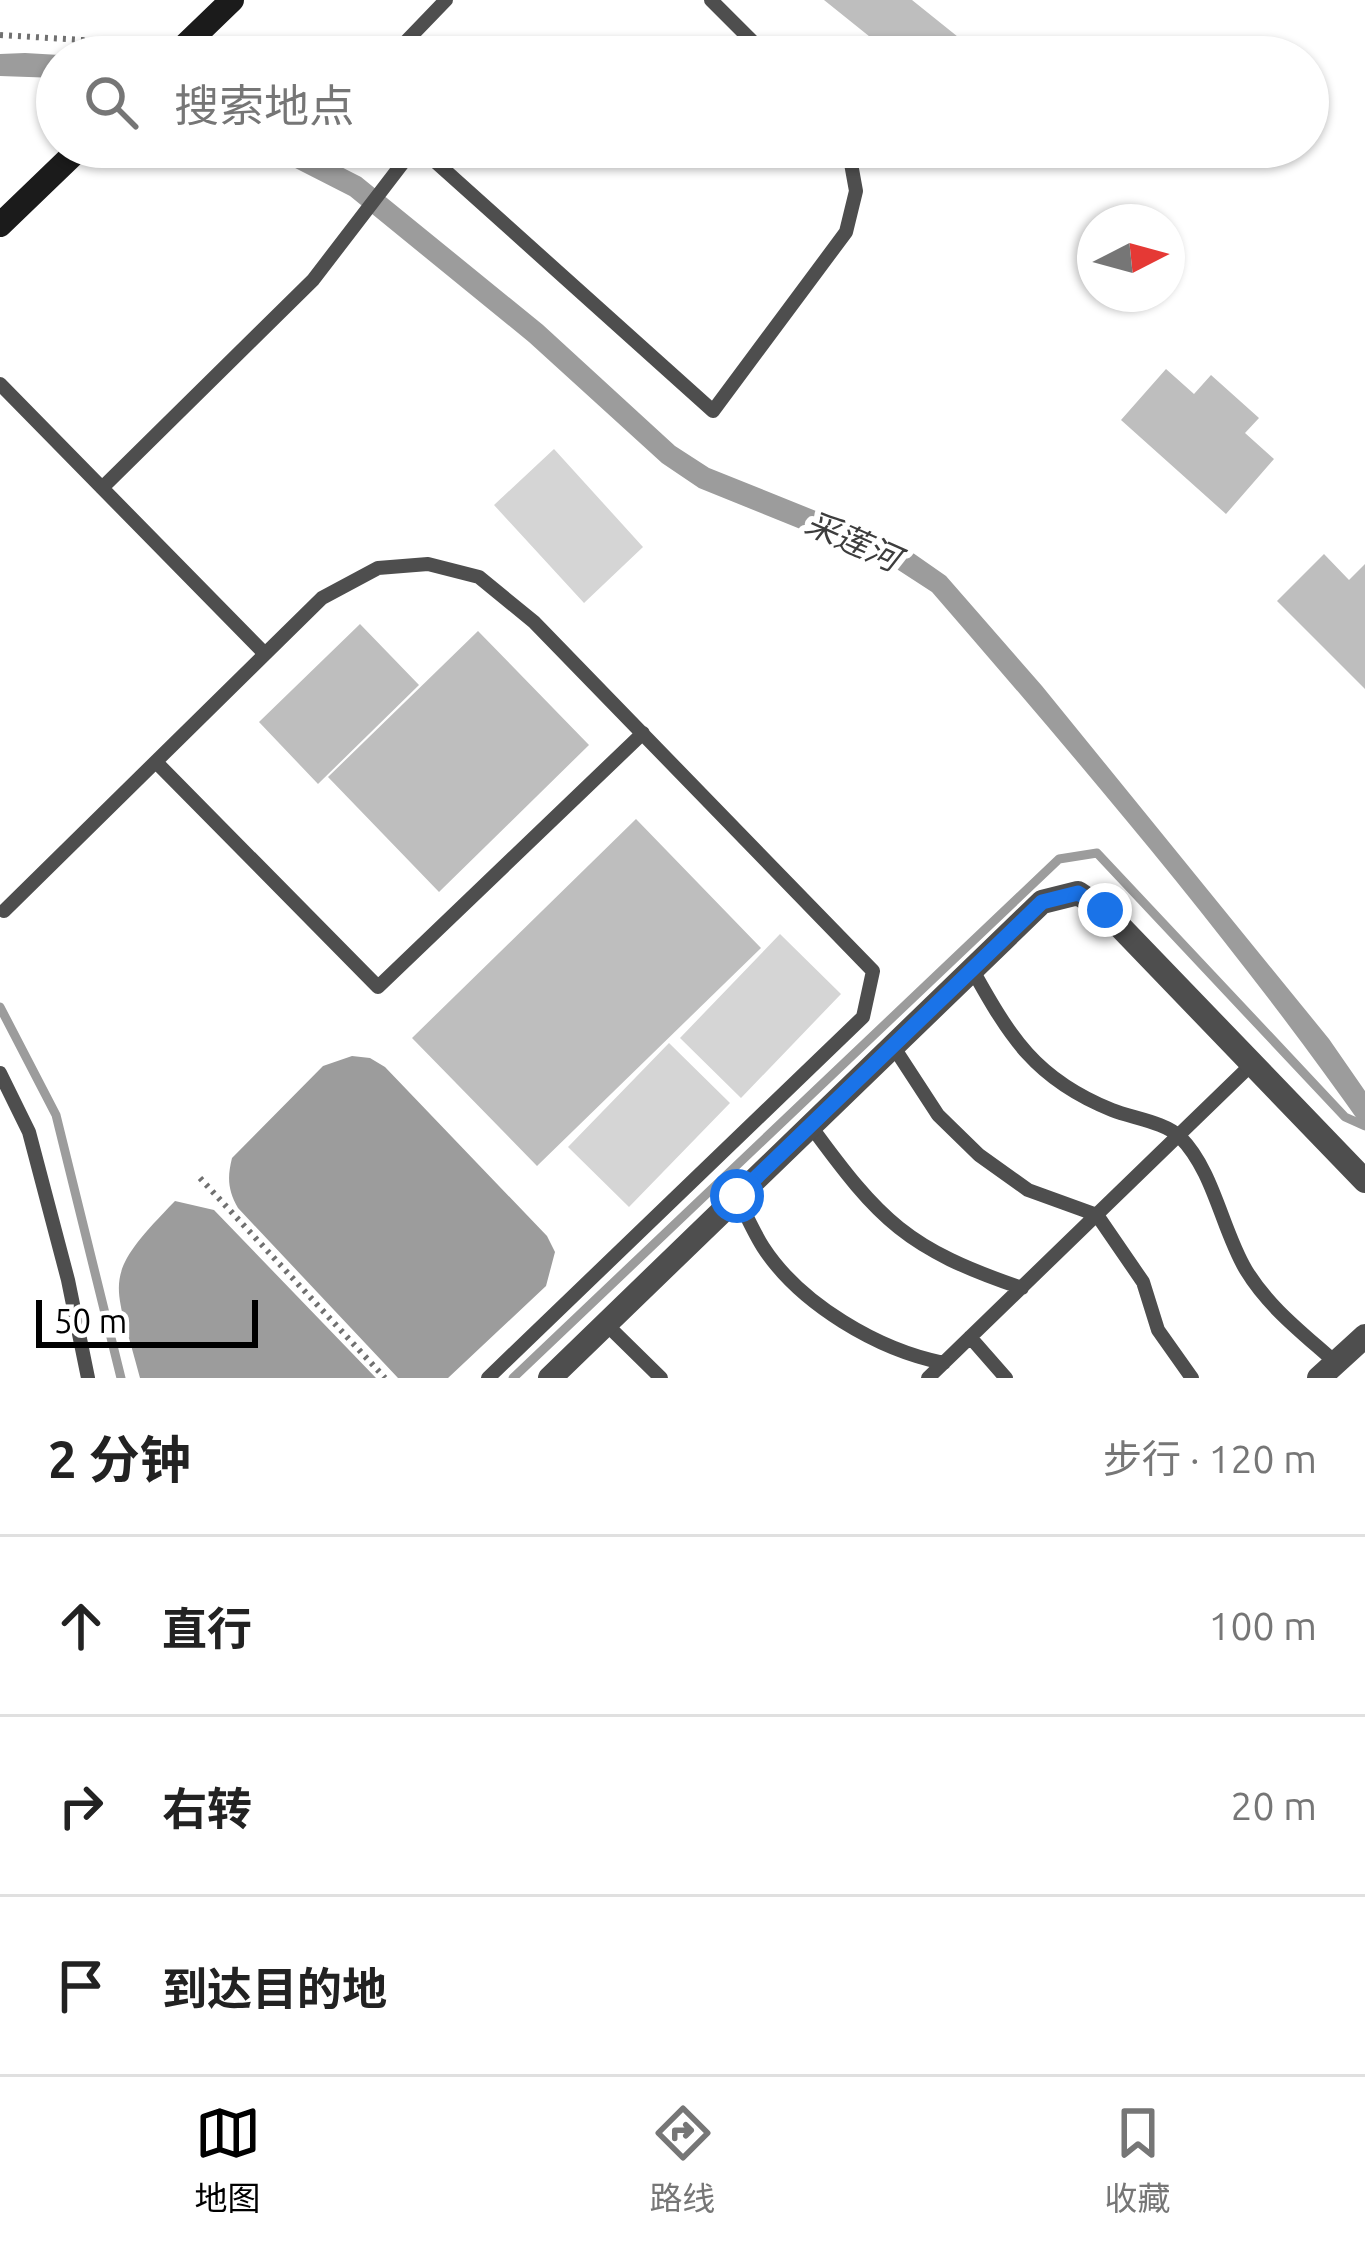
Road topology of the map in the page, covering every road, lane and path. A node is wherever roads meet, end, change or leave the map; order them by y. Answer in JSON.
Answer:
{"nodes":[{"id":1,"x":232,"y":0,"type":"edge"},
{"id":2,"x":446,"y":0,"type":"edge"},
{"id":3,"x":711,"y":0,"type":"edge"},
{"id":4,"x":0,"y":35,"type":"edge"},
{"id":5,"x":195,"y":36,"type":"edge"},
{"id":6,"x":411,"y":36,"type":"edge"},
{"id":7,"x":746,"y":36,"type":"edge"},
{"id":8,"x":36,"y":37,"type":"edge"},
{"id":9,"x":59,"y":168,"type":"edge"},
{"id":10,"x":399,"y":168,"type":"edge"},
{"id":11,"x":441,"y":168,"type":"edge"},
{"id":12,"x":852,"y":168,"type":"edge"},
{"id":13,"x":0,"y":226,"type":"edge"},
{"id":14,"x":0,"y":384,"type":"edge"},
{"id":15,"x":102,"y":488,"type":"junction"},
{"id":16,"x":265,"y":655,"type":"junction"},
{"id":17,"x":643,"y":733,"type":"junction"},
{"id":18,"x":156,"y":761,"type":"junction"},
{"id":19,"x":4,"y":911,"type":"dead end"},
{"id":20,"x":972,"y":969,"type":"junction"},
{"id":21,"x":893,"y":1046,"type":"junction"},
{"id":22,"x":1252,"y":1064,"type":"junction"},
{"id":23,"x":0,"y":1072,"type":"edge"},
{"id":24,"x":810,"y":1125,"type":"junction"},
{"id":25,"x":1179,"y":1135,"type":"junction"},
{"id":26,"x":200,"y":1178,"type":"dead end"},
{"id":27,"x":1365,"y":1181,"type":"edge"},
{"id":28,"x":737,"y":1196,"type":"junction"},
{"id":29,"x":1097,"y":1215,"type":"junction"},
{"id":30,"x":1022,"y":1288,"type":"junction"},
{"id":31,"x":606,"y":1324,"type":"junction"},
{"id":32,"x":970,"y":1337,"type":"junction"},
{"id":33,"x":1362,"y":1346,"type":"edge"},
{"id":34,"x":944,"y":1363,"type":"junction"},
{"id":35,"x":1328,"y":1370,"type":"edge"},
{"id":36,"x":88,"y":1378,"type":"edge"},
{"id":37,"x":385,"y":1378,"type":"edge"},
{"id":38,"x":488,"y":1378,"type":"edge"},
{"id":39,"x":550,"y":1378,"type":"edge"},
{"id":40,"x":661,"y":1378,"type":"edge"},
{"id":41,"x":928,"y":1378,"type":"edge"},
{"id":42,"x":1006,"y":1378,"type":"edge"},
{"id":43,"x":1192,"y":1378,"type":"edge"}],
"edges":[{"from":1,"to":5,"type":"street"},
{"from":2,"to":6,"type":"lane"},
{"from":3,"to":7,"type":"lane"},
{"from":4,"to":8,"type":"path"},
{"from":9,"to":13,"type":"street"},
{"from":10,"to":15,"type":"lane"},
{"from":11,"to":12,"type":"lane"},
{"from":14,"to":15,"type":"lane"},
{"from":15,"to":16,"type":"lane"},
{"from":16,"to":17,"type":"lane"},
{"from":16,"to":18,"type":"lane"},
{"from":17,"to":18,"type":"lane"},
{"from":17,"to":38,"type":"lane"},
{"from":18,"to":19,"type":"lane"},
{"from":20,"to":21,"type":"street"},
{"from":20,"to":22,"type":"street"},
{"from":20,"to":25,"type":"lane"},
{"from":21,"to":24,"type":"street"},
{"from":21,"to":29,"type":"lane"},
{"from":22,"to":25,"type":"lane"},
{"from":22,"to":27,"type":"street"},
{"from":23,"to":36,"type":"lane"},
{"from":24,"to":28,"type":"street"},
{"from":24,"to":30,"type":"lane"},
{"from":25,"to":29,"type":"lane"},
{"from":25,"to":35,"type":"lane"},
{"from":26,"to":37,"type":"path"},
{"from":28,"to":31,"type":"street"},
{"from":28,"to":34,"type":"lane"},
{"from":29,"to":30,"type":"lane"},
{"from":29,"to":43,"type":"lane"},
{"from":30,"to":32,"type":"lane"},
{"from":31,"to":39,"type":"street"},
{"from":31,"to":40,"type":"lane"},
{"from":32,"to":34,"type":"lane"},
{"from":32,"to":42,"type":"lane"},
{"from":33,"to":35,"type":"street"},
{"from":34,"to":41,"type":"lane"}]}
